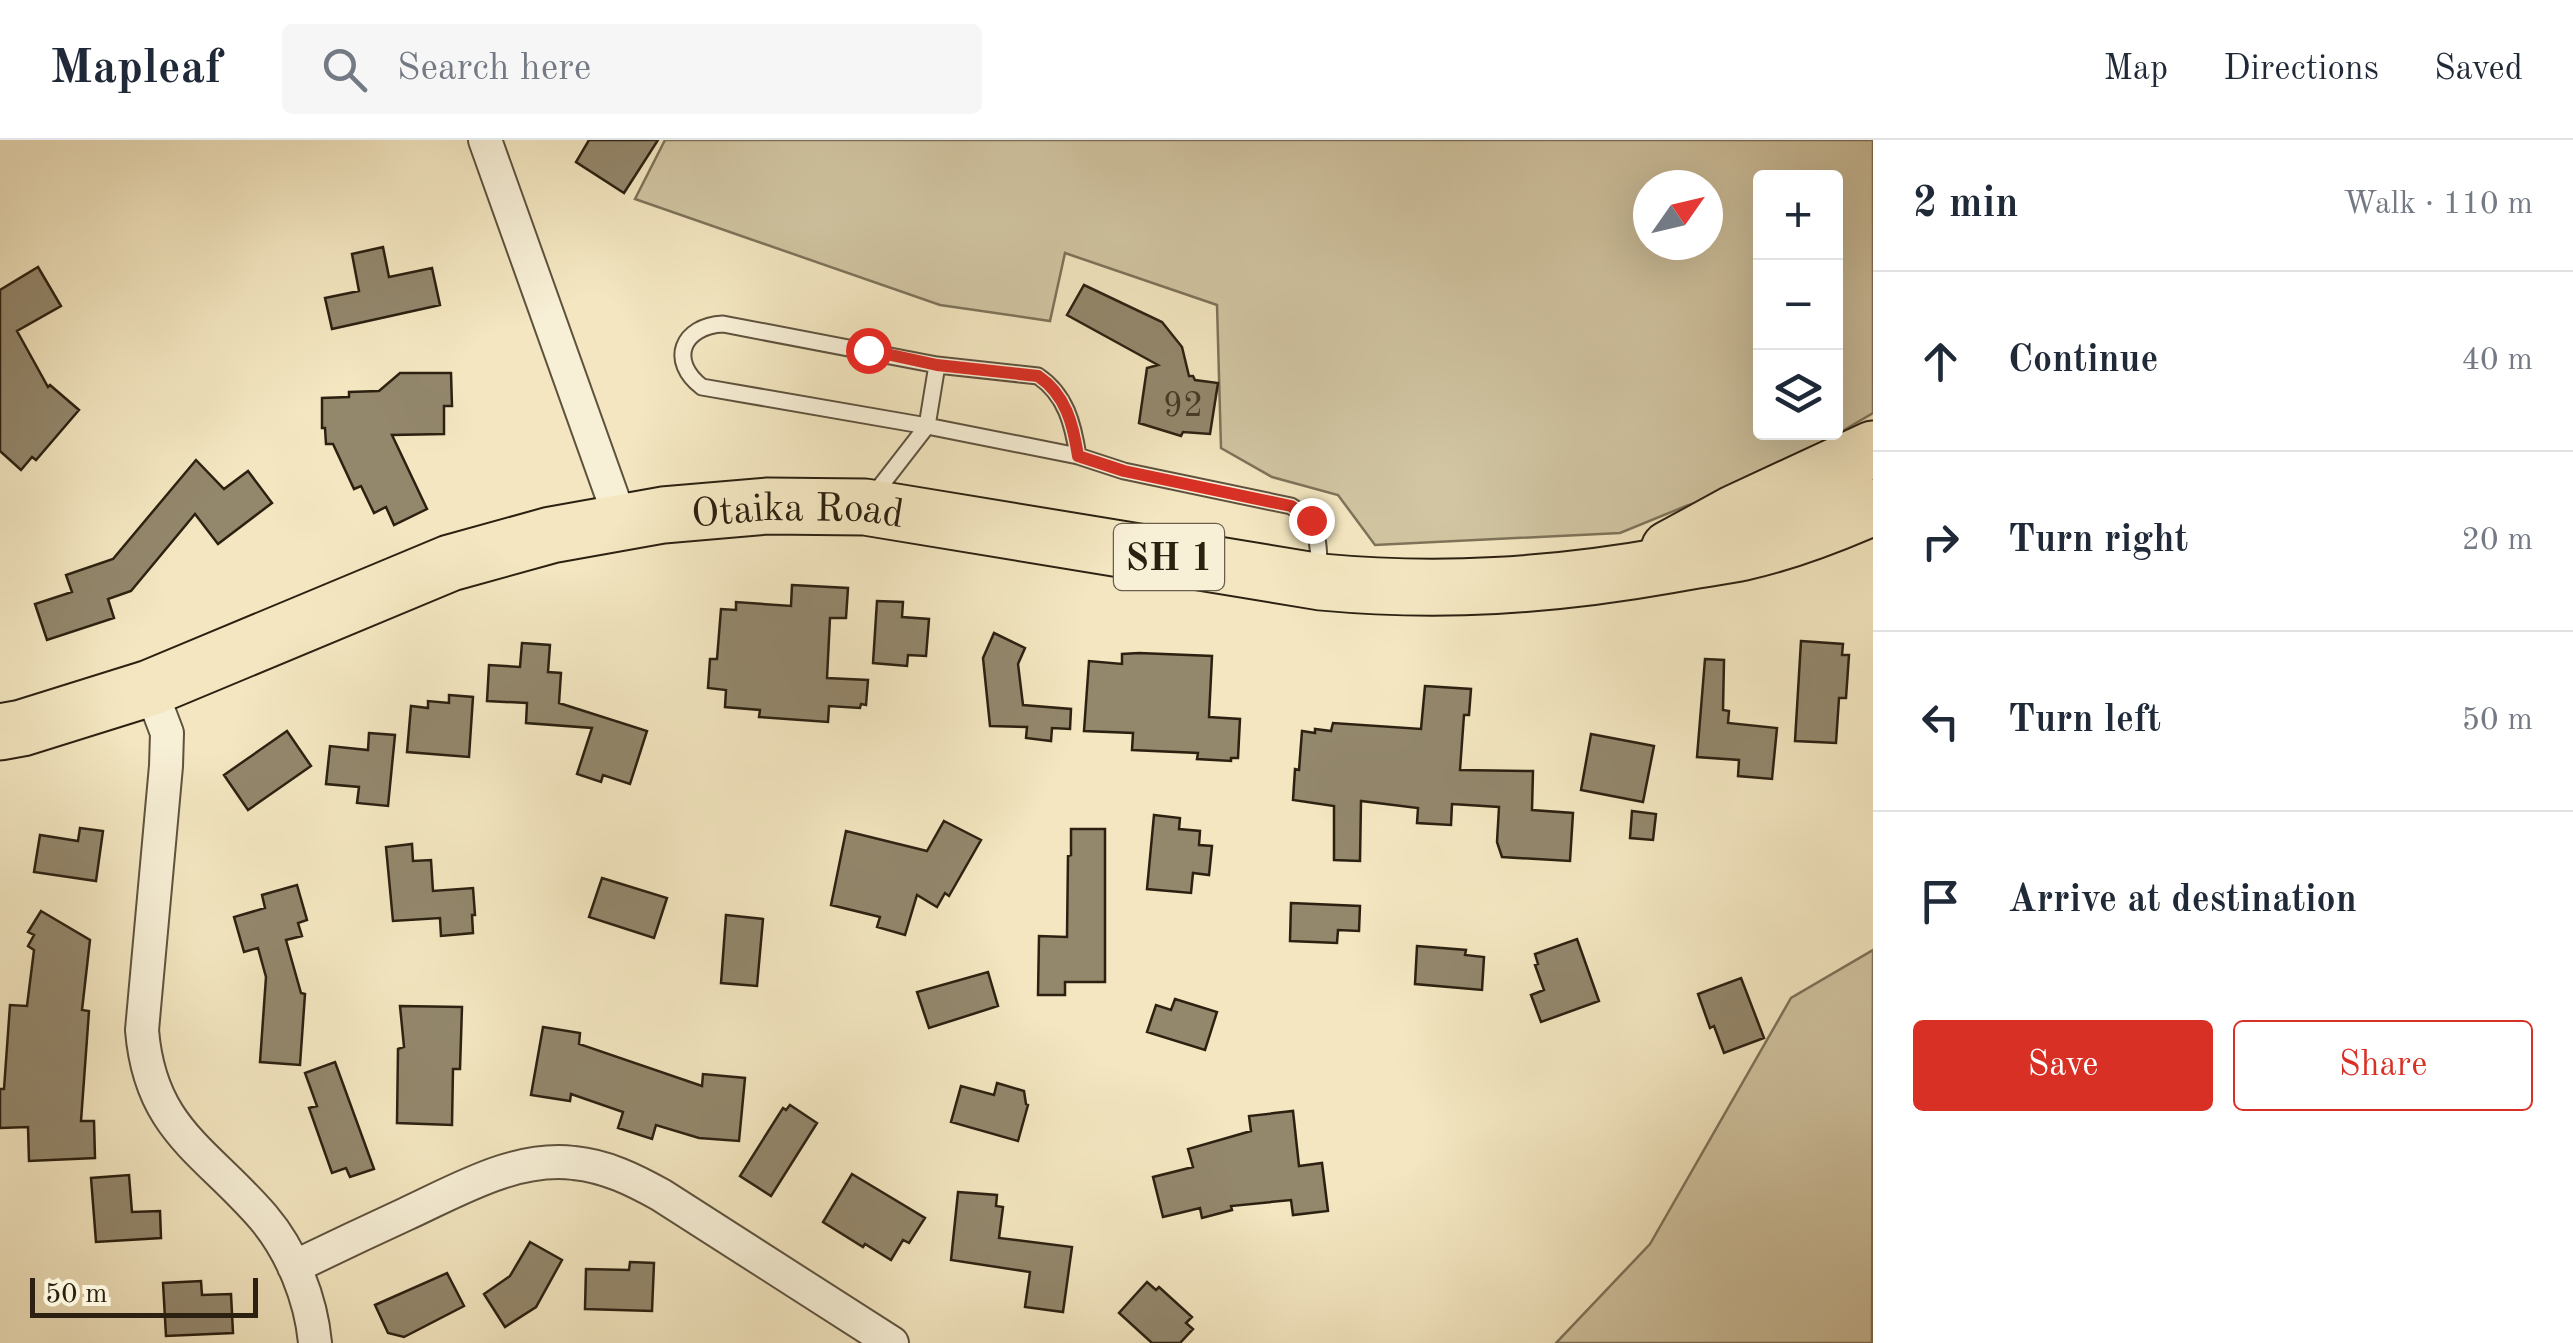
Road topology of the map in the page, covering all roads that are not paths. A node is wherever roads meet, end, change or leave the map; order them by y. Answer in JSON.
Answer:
{"nodes":[{"id":1,"x":484,"y":140,"type":"edge"},
{"id":2,"x":937,"y":365,"type":"junction"},
{"id":3,"x":926,"y":426,"type":"junction"},
{"id":4,"x":1873,"y":449,"type":"edge"},
{"id":5,"x":1078,"y":456,"type":"junction"},
{"id":6,"x":864,"y":507,"type":"junction"},
{"id":7,"x":1873,"y":507,"type":"edge"},
{"id":8,"x":621,"y":521,"type":"junction"},
{"id":9,"x":1627,"y":572,"type":"junction"},
{"id":10,"x":1321,"y":582,"type":"junction"},
{"id":11,"x":150,"y":688,"type":"junction"},
{"id":12,"x":0,"y":732,"type":"edge"},
{"id":13,"x":294,"y":1266,"type":"junction"},
{"id":14,"x":315,"y":1343,"type":"edge"},
{"id":15,"x":892,"y":1343,"type":"edge"}],
"edges":[{"from":1,"to":8,"type":"street"},
{"from":2,"to":3,"type":"lane"},
{"from":2,"to":3,"type":"lane"},
{"from":2,"to":5,"type":"lane"},
{"from":3,"to":5,"type":"lane"},
{"from":3,"to":6,"type":"lane"},
{"from":4,"to":9,"type":"highway","name":"Otaika Road","number":"SH 1"},
{"from":5,"to":10,"type":"lane"},
{"from":6,"to":8,"type":"highway","name":"Otaika Road","number":"SH 1"},
{"from":6,"to":10,"type":"highway","name":"Otaika Road","number":"SH 1"},
{"from":7,"to":9,"type":"highway","name":"Otaika Road","number":"SH 1"},
{"from":8,"to":11,"type":"highway","name":"Otaika Road","number":"SH 1"},
{"from":9,"to":10,"type":"highway","name":"Otaika Road","number":"SH 1"},
{"from":11,"to":12,"type":"highway","name":"Otaika Road","number":"SH 1"},
{"from":11,"to":13,"type":"street"},
{"from":13,"to":14,"type":"street"},
{"from":13,"to":15,"type":"street"}]}
